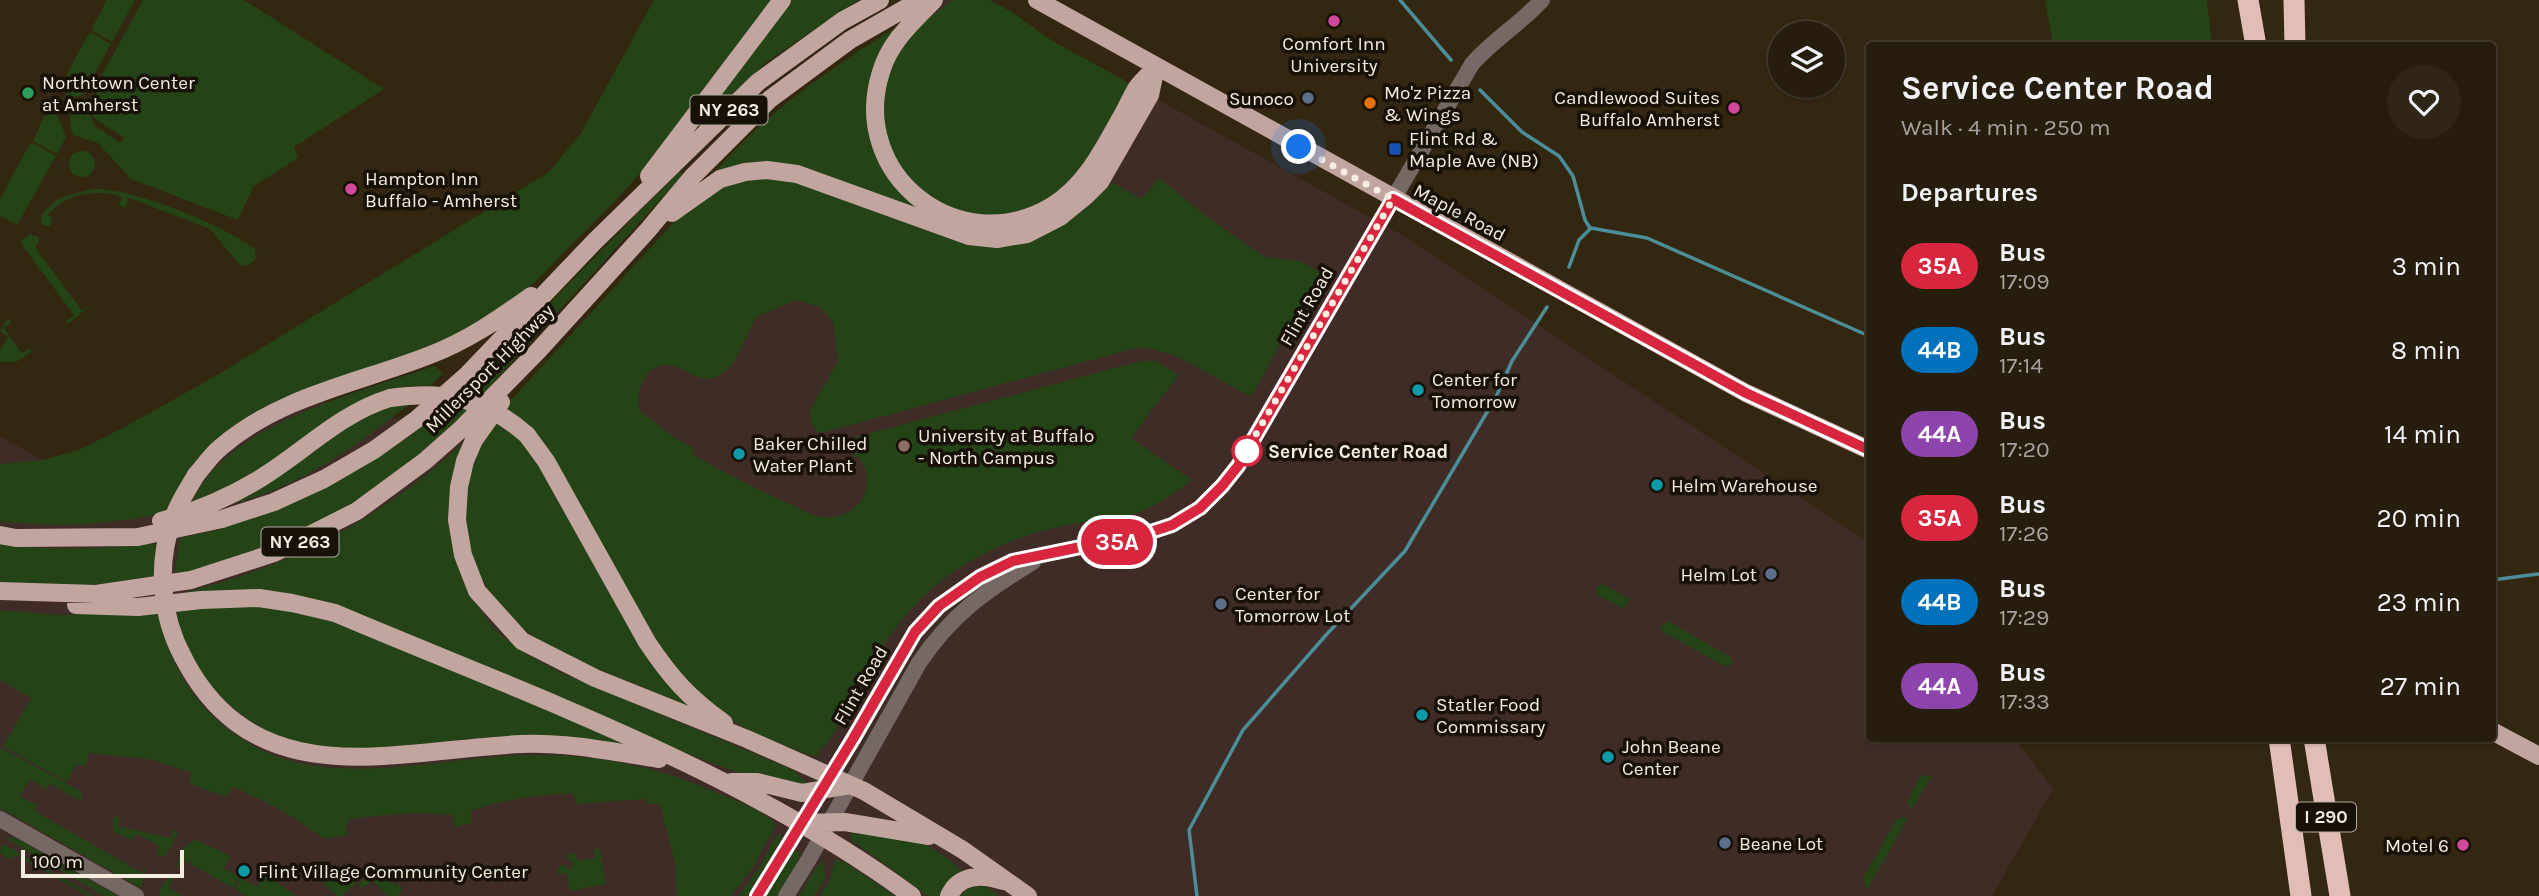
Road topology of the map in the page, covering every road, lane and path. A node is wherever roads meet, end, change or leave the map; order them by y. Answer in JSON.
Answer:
{"nodes":[{"id":1,"x":782,"y":0,"type":"edge"},
{"id":2,"x":880,"y":0,"type":"edge"},
{"id":3,"x":920,"y":0,"type":"edge"},
{"id":4,"x":934,"y":0,"type":"edge"},
{"id":5,"x":1037,"y":0,"type":"edge"},
{"id":6,"x":1542,"y":0,"type":"edge"},
{"id":7,"x":2248,"y":0,"type":"edge"},
{"id":8,"x":2256,"y":0,"type":"edge"},
{"id":9,"x":2294,"y":0,"type":"edge"},
{"id":10,"x":2256,"y":42,"type":"edge"},
{"id":11,"x":2257,"y":42,"type":"edge"},
{"id":12,"x":2295,"y":42,"type":"edge"},
{"id":13,"x":1156,"y":66,"type":"junction"},
{"id":14,"x":1393,"y":199,"type":"junction"},
{"id":15,"x":648,"y":230,"type":"junction"},
{"id":16,"x":595,"y":241,"type":"junction"},
{"id":17,"x":563,"y":274,"type":"junction"},
{"id":18,"x":538,"y":351,"type":"junction"},
{"id":19,"x":1866,"y":449,"type":"edge"},
{"id":20,"x":0,"y":535,"type":"edge"},
{"id":21,"x":68,"y":538,"type":"junction"},
{"id":22,"x":1051,"y":553,"type":"junction"},
{"id":23,"x":0,"y":594,"type":"edge"},
{"id":24,"x":2496,"y":733,"type":"edge"},
{"id":25,"x":747,"y":739,"type":"junction"},
{"id":26,"x":2280,"y":742,"type":"edge"},
{"id":27,"x":2315,"y":742,"type":"edge"},
{"id":28,"x":2539,"y":756,"type":"edge"},
{"id":29,"x":680,"y":762,"type":"junction"},
{"id":30,"x":728,"y":782,"type":"junction"},
{"id":31,"x":825,"y":784,"type":"junction"},
{"id":32,"x":850,"y":785,"type":"junction"},
{"id":33,"x":0,"y":819,"type":"edge"},
{"id":34,"x":801,"y":823,"type":"junction"},
{"id":35,"x":826,"y":829,"type":"junction"},
{"id":36,"x":947,"y":840,"type":"junction"},
{"id":37,"x":1013,"y":885,"type":"junction"},
{"id":38,"x":136,"y":896,"type":"edge"},
{"id":39,"x":757,"y":896,"type":"edge"},
{"id":40,"x":786,"y":896,"type":"edge"},
{"id":41,"x":912,"y":896,"type":"edge"},
{"id":42,"x":949,"y":896,"type":"edge"},
{"id":43,"x":1028,"y":896,"type":"edge"},
{"id":44,"x":2301,"y":896,"type":"edge"},
{"id":45,"x":2340,"y":896,"type":"edge"}],
"edges":[{"from":1,"to":16,"type":"main road"},
{"from":2,"to":16,"type":"main road","name":"Millersport Highway","number":"NY 263"},
{"from":3,"to":15,"type":"main road","name":"Millersport Highway","number":"NY 263"},
{"from":4,"to":13,"type":"main road"},
{"from":5,"to":13,"type":"main road","name":"Maple Road"},
{"from":6,"to":14,"type":"street","name":"Flint Road"},
{"from":7,"to":10,"type":"highway"},
{"from":8,"to":11,"type":"highway"},
{"from":9,"to":12,"type":"highway"},
{"from":13,"to":14,"type":"main road","name":"Maple Road"},
{"from":13,"to":15,"type":"main road"},
{"from":14,"to":19,"type":"main road","name":"Maple Road"},
{"from":14,"to":22,"type":"street","name":"Flint Road"},
{"from":15,"to":18,"type":"main road","name":"Millersport Highway","number":"NY 263"},
{"from":16,"to":17,"type":"main road","name":"Millersport Highway","number":"NY 263"},
{"from":17,"to":21,"type":"main road","name":"Millersport Highway","number":"NY 263"},
{"from":17,"to":29,"type":"main road","bridge":true},
{"from":18,"to":23,"type":"main road","name":"Millersport Highway","number":"NY 263"},
{"from":18,"to":25,"type":"main road"},
{"from":20,"to":21,"type":"main road","name":"Millersport Highway","number":"NY 263"},
{"from":21,"to":25,"type":"main road","bridge":true},
{"from":22,"to":31,"type":"street","name":"Flint Road"},
{"from":22,"to":32,"type":"street","name":"Flint Road"},
{"from":23,"to":29,"type":"main road"},
{"from":24,"to":28,"type":"main road"},
{"from":25,"to":31,"type":"main road"},
{"from":26,"to":44,"type":"highway","number":"I 290"},
{"from":27,"to":45,"type":"highway","number":"I 290"},
{"from":29,"to":30,"type":"main road"},
{"from":30,"to":31,"type":"main road"},
{"from":30,"to":34,"type":"main road"},
{"from":31,"to":32,"type":"main road"},
{"from":31,"to":34,"type":"street","name":"Flint Road"},
{"from":32,"to":35,"type":"street","name":"Flint Road"},
{"from":32,"to":36,"type":"main road"},
{"from":33,"to":38,"type":"street"},
{"from":34,"to":35,"type":"main road"},
{"from":34,"to":39,"type":"street","name":"Flint Road"},
{"from":35,"to":36,"type":"main road"},
{"from":35,"to":40,"type":"street","name":"Flint Road"},
{"from":35,"to":41,"type":"main road"},
{"from":36,"to":37,"type":"main road"},
{"from":37,"to":42,"type":"main road"},
{"from":37,"to":43,"type":"main road"}]}
